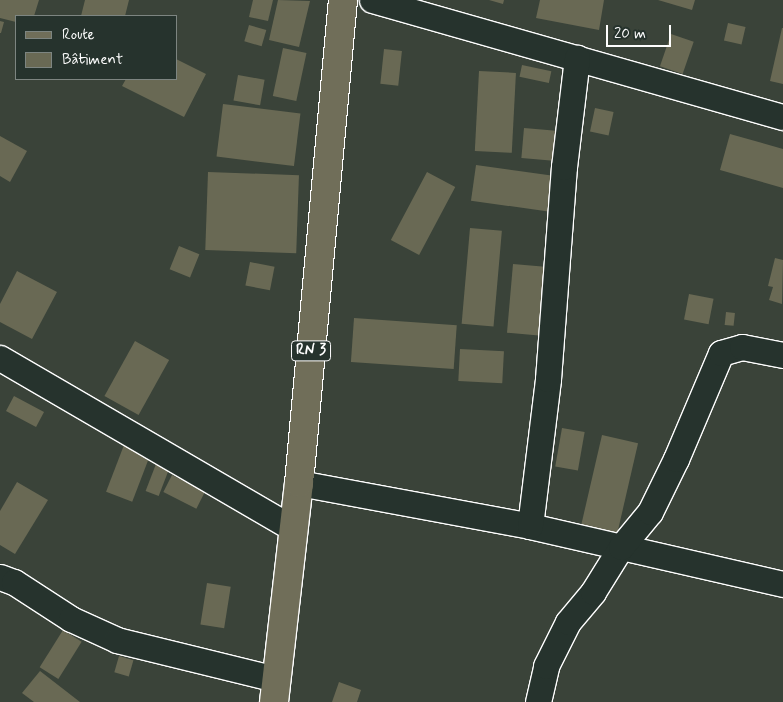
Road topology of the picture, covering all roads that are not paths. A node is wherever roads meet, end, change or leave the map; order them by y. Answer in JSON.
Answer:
{"nodes":[{"id":1,"x":344,"y":0,"type":"edge"},
{"id":2,"x":372,"y":0,"type":"edge"},
{"id":3,"x":577,"y":58,"type":"junction"},
{"id":4,"x":783,"y":117,"type":"edge"},
{"id":5,"x":783,"y":355,"type":"edge"},
{"id":6,"x":0,"y":358,"type":"edge"},
{"id":7,"x":299,"y":483,"type":"junction"},
{"id":8,"x":530,"y":526,"type":"junction"},
{"id":9,"x":294,"y":529,"type":"junction"},
{"id":10,"x":621,"y":547,"type":"junction"},
{"id":11,"x":0,"y":577,"type":"edge"},
{"id":12,"x":783,"y":584,"type":"edge"},
{"id":13,"x":275,"y":690,"type":"edge"},
{"id":14,"x":538,"y":702,"type":"edge"}],
"edges":[{"from":1,"to":7,"type":"main road","number":"RN 3"},
{"from":2,"to":3,"type":"street"},
{"from":3,"to":4,"type":"street"},
{"from":3,"to":8,"type":"street"},
{"from":5,"to":10,"type":"street"},
{"from":6,"to":9,"type":"street"},
{"from":7,"to":8,"type":"street"},
{"from":7,"to":9,"type":"main road","number":"RN 3"},
{"from":8,"to":10,"type":"street"},
{"from":9,"to":13,"type":"main road","number":"RN 3"},
{"from":10,"to":12,"type":"street"},
{"from":10,"to":14,"type":"street"},
{"from":11,"to":13,"type":"street"}]}
